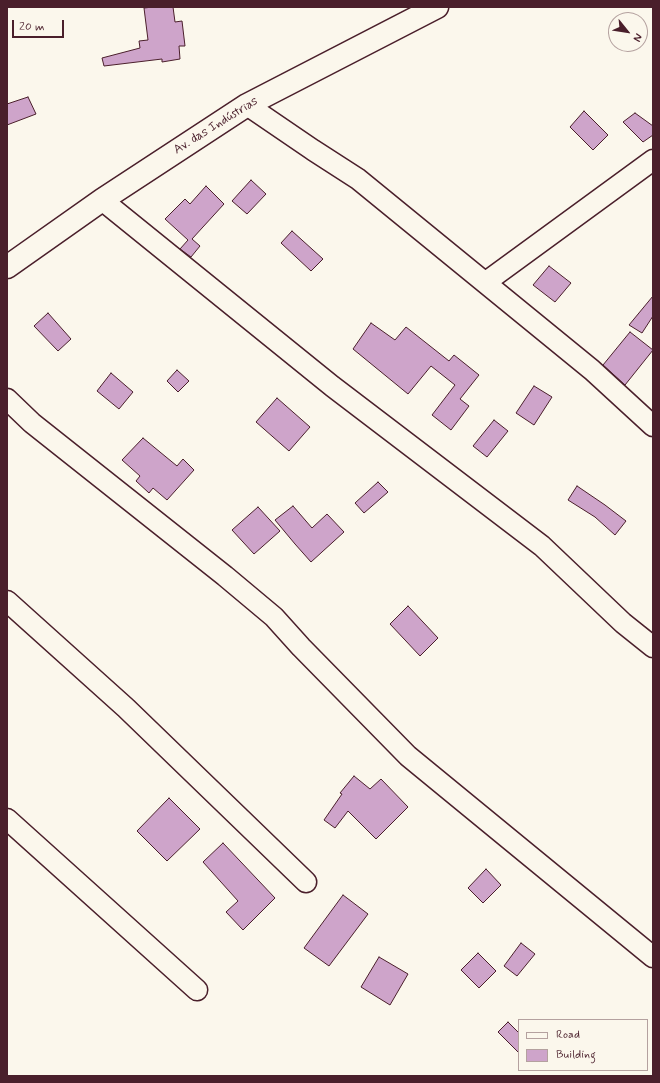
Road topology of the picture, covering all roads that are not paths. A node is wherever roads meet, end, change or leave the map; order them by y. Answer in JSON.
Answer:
{"nodes":[{"id":1,"x":426,"y":10,"type":"edge"},
{"id":2,"x":247,"y":105,"type":"junction"},
{"id":3,"x":653,"y":160,"type":"edge"},
{"id":4,"x":102,"y":200,"type":"junction"},
{"id":5,"x":7,"y":267,"type":"edge"},
{"id":6,"x":486,"y":282,"type":"junction"},
{"id":7,"x":7,"y":399,"type":"edge"},
{"id":8,"x":653,"y":426,"type":"edge"},
{"id":9,"x":7,"y":601,"type":"edge"},
{"id":10,"x":653,"y":647,"type":"edge"},
{"id":11,"x":7,"y":819,"type":"edge"},
{"id":12,"x":306,"y":882,"type":"dead end"},
{"id":13,"x":653,"y":957,"type":"edge"},
{"id":14,"x":197,"y":990,"type":"dead end"}],
"edges":[{"from":1,"to":2,"type":"street","name":"Av. das Indústrias"},
{"from":2,"to":4,"type":"street","name":"Av. das Indústrias"},
{"from":2,"to":6,"type":"street"},
{"from":3,"to":6,"type":"street"},
{"from":4,"to":5,"type":"street","name":"Av. das Indústrias"},
{"from":4,"to":10,"type":"street"},
{"from":6,"to":8,"type":"street"},
{"from":7,"to":13,"type":"street"},
{"from":9,"to":12,"type":"street"},
{"from":11,"to":14,"type":"street"}]}
